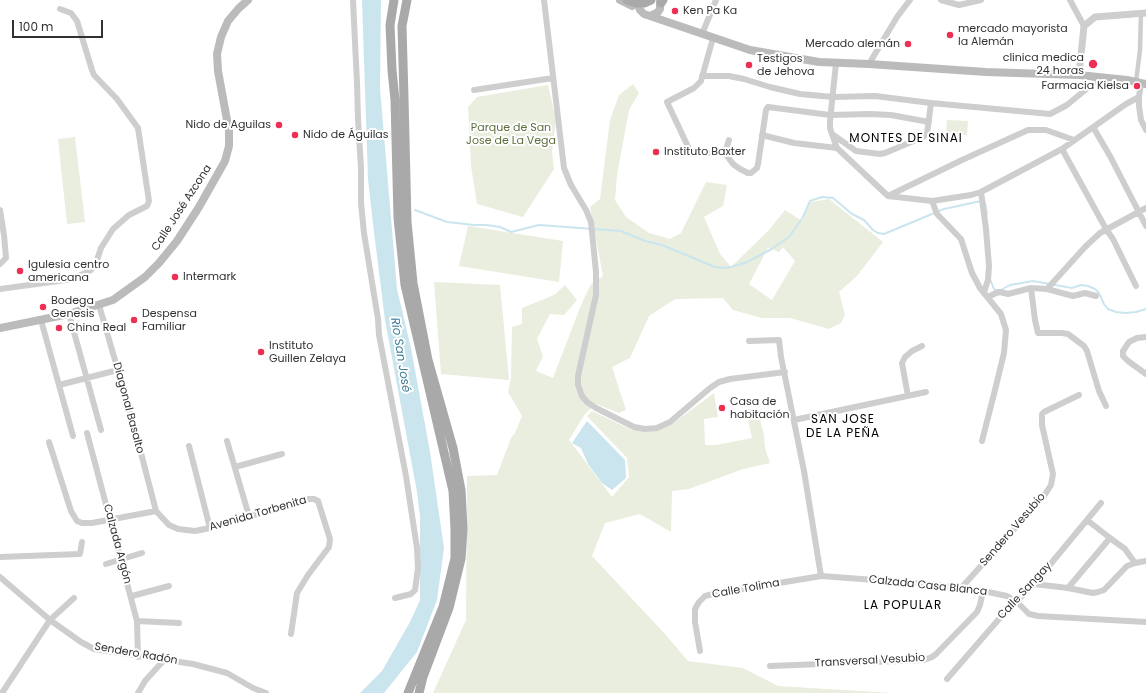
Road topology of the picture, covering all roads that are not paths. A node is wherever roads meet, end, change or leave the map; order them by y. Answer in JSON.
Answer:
{"nodes":[{"id":1,"x":248,"y":0,"type":"edge"},
{"id":2,"x":353,"y":0,"type":"edge"},
{"id":3,"x":394,"y":0,"type":"edge"},
{"id":4,"x":397,"y":0,"type":"edge"},
{"id":5,"x":407,"y":0,"type":"edge"},
{"id":6,"x":544,"y":0,"type":"edge"},
{"id":7,"x":620,"y":0,"type":"edge"},
{"id":8,"x":627,"y":0,"type":"edge"},
{"id":9,"x":639,"y":0,"type":"edge"},
{"id":10,"x":651,"y":0,"type":"edge"},
{"id":11,"x":716,"y":0,"type":"edge"},
{"id":12,"x":910,"y":0,"type":"edge"},
{"id":13,"x":941,"y":0,"type":"edge"},
{"id":14,"x":981,"y":0,"type":"edge"},
{"id":15,"x":1070,"y":0,"type":"edge"},
{"id":16,"x":661,"y":2,"type":"edge"},
{"id":17,"x":60,"y":9,"type":"dead end"},
{"id":18,"x":640,"y":10,"type":"junction"},
{"id":19,"x":1144,"y":13,"type":"edge"},
{"id":20,"x":650,"y":16,"type":"junction"},
{"id":21,"x":668,"y":21,"type":"junction"},
{"id":22,"x":1084,"y":26,"type":"junction"},
{"id":23,"x":702,"y":34,"type":"junction"},
{"id":24,"x":713,"y":38,"type":"junction"},
{"id":25,"x":836,"y":63,"type":"junction"},
{"id":26,"x":869,"y":64,"type":"junction"},
{"id":27,"x":1079,"y":74,"type":"junction"},
{"id":28,"x":702,"y":76,"type":"junction"},
{"id":29,"x":1101,"y":77,"type":"junction"},
{"id":30,"x":553,"y":78,"type":"junction"},
{"id":31,"x":1141,"y":83,"type":"edge"},
{"id":32,"x":474,"y":90,"type":"dead end"},
{"id":33,"x":833,"y":97,"type":"junction"},
{"id":34,"x":1139,"y":97,"type":"junction"},
{"id":35,"x":399,"y":99,"type":"junction"},
{"id":36,"x":931,"y":103,"type":"junction"},
{"id":37,"x":830,"y":115,"type":"junction"},
{"id":38,"x":929,"y":122,"type":"junction"},
{"id":39,"x":1093,"y":126,"type":"junction"},
{"id":40,"x":1146,"y":130,"type":"edge"},
{"id":41,"x":832,"y":134,"type":"junction"},
{"id":42,"x":762,"y":135,"type":"junction"},
{"id":43,"x":729,"y":140,"type":"dead end"},
{"id":44,"x":1074,"y":140,"type":"junction"},
{"id":45,"x":837,"y":148,"type":"junction"},
{"id":46,"x":1062,"y":149,"type":"junction"},
{"id":47,"x":726,"y":153,"type":"junction"},
{"id":48,"x":981,"y":192,"type":"junction"},
{"id":49,"x":888,"y":196,"type":"junction"},
{"id":50,"x":933,"y":202,"type":"junction"},
{"id":51,"x":1146,"y":208,"type":"edge"},
{"id":52,"x":0,"y":210,"type":"edge"},
{"id":53,"x":1138,"y":213,"type":"junction"},
{"id":54,"x":1146,"y":226,"type":"edge"},
{"id":55,"x":1106,"y":229,"type":"junction"},
{"id":56,"x":0,"y":264,"type":"edge"},
{"id":57,"x":1136,"y":286,"type":"dead end"},
{"id":58,"x":1031,"y":288,"type":"junction"},
{"id":59,"x":0,"y":289,"type":"edge"},
{"id":60,"x":1047,"y":289,"type":"junction"},
{"id":61,"x":986,"y":294,"type":"junction"},
{"id":62,"x":1096,"y":296,"type":"dead end"},
{"id":63,"x":99,"y":305,"type":"junction"},
{"id":64,"x":69,"y":314,"type":"junction"},
{"id":65,"x":41,"y":320,"type":"junction"},
{"id":66,"x":0,"y":328,"type":"edge"},
{"id":67,"x":1146,"y":337,"type":"edge"},
{"id":68,"x":749,"y":341,"type":"dead end"},
{"id":69,"x":922,"y":346,"type":"dead end"},
{"id":70,"x":118,"y":370,"type":"junction"},
{"id":71,"x":785,"y":372,"type":"junction"},
{"id":72,"x":1146,"y":374,"type":"edge"},
{"id":73,"x":86,"y":378,"type":"junction"},
{"id":74,"x":59,"y":386,"type":"junction"},
{"id":75,"x":926,"y":392,"type":"dead end"},
{"id":76,"x":1079,"y":395,"type":"dead end"},
{"id":77,"x":908,"y":396,"type":"junction"},
{"id":78,"x":1106,"y":406,"type":"dead end"},
{"id":79,"x":794,"y":420,"type":"junction"},
{"id":80,"x":101,"y":430,"type":"dead end"},
{"id":81,"x":87,"y":433,"type":"dead end"},
{"id":82,"x":73,"y":436,"type":"dead end"},
{"id":83,"x":982,"y":440,"type":"dead end"},
{"id":84,"x":227,"y":441,"type":"dead end"},
{"id":85,"x":49,"y":442,"type":"dead end"},
{"id":86,"x":189,"y":446,"type":"dead end"},
{"id":87,"x":282,"y":454,"type":"dead end"},
{"id":88,"x":235,"y":467,"type":"junction"},
{"id":89,"x":1101,"y":503,"type":"dead end"},
{"id":90,"x":156,"y":511,"type":"junction"},
{"id":91,"x":249,"y":516,"type":"junction"},
{"id":92,"x":110,"y":520,"type":"junction"},
{"id":93,"x":1088,"y":520,"type":"junction"},
{"id":94,"x":210,"y":528,"type":"junction"},
{"id":95,"x":1110,"y":538,"type":"junction"},
{"id":96,"x":82,"y":542,"type":"dead end"},
{"id":97,"x":142,"y":553,"type":"dead end"},
{"id":98,"x":0,"y":557,"type":"edge"},
{"id":99,"x":121,"y":559,"type":"junction"},
{"id":100,"x":1146,"y":561,"type":"edge"},
{"id":101,"x":1135,"y":562,"type":"junction"},
{"id":102,"x":106,"y":564,"type":"dead end"},
{"id":103,"x":822,"y":576,"type":"junction"},
{"id":104,"x":0,"y":577,"type":"edge"},
{"id":105,"x":1034,"y":584,"type":"junction"},
{"id":106,"x":169,"y":586,"type":"dead end"},
{"id":107,"x":962,"y":587,"type":"junction"},
{"id":108,"x":1068,"y":588,"type":"junction"},
{"id":109,"x":983,"y":591,"type":"junction"},
{"id":110,"x":132,"y":596,"type":"junction"},
{"id":111,"x":74,"y":598,"type":"dead end"},
{"id":112,"x":395,"y":598,"type":"dead end"},
{"id":113,"x":1017,"y":602,"type":"junction"},
{"id":114,"x":50,"y":620,"type":"junction"},
{"id":115,"x":138,"y":621,"type":"junction"},
{"id":116,"x":1146,"y":622,"type":"edge"},
{"id":117,"x":179,"y":623,"type":"dead end"},
{"id":118,"x":291,"y":634,"type":"dead end"},
{"id":119,"x":700,"y":651,"type":"dead end"},
{"id":120,"x":138,"y":657,"type":"junction"},
{"id":121,"x":164,"y":660,"type":"junction"},
{"id":122,"x":770,"y":666,"type":"dead end"},
{"id":123,"x":947,"y":679,"type":"dead end"},
{"id":124,"x":2,"y":693,"type":"edge"},
{"id":125,"x":138,"y":693,"type":"edge"},
{"id":126,"x":266,"y":693,"type":"edge"},
{"id":127,"x":408,"y":693,"type":"edge"},
{"id":128,"x":419,"y":693,"type":"edge"}],
"edges":[{"from":1,"to":63,"type":"main road","name":"Calle José Azcona"},
{"from":2,"to":112,"type":"street"},
{"from":3,"to":35,"type":"main road"},
{"from":4,"to":35,"type":"main road"},
{"from":5,"to":35,"type":"main road"},
{"from":6,"to":30,"type":"street"},
{"from":7,"to":18,"type":"main road"},
{"from":8,"to":10,"type":"main road","bridge":true},
{"from":9,"to":18,"type":"main road"},
{"from":11,"to":23,"type":"street"},
{"from":12,"to":26,"type":"street"},
{"from":13,"to":14,"type":"street"},
{"from":15,"to":22,"type":"street"},
{"from":16,"to":20,"type":"main road"},
{"from":16,"to":21,"type":"main road"},
{"from":17,"to":59,"type":"street"},
{"from":18,"to":20,"type":"main road"},
{"from":19,"to":22,"type":"street"},
{"from":19,"to":31,"type":"street"},
{"from":20,"to":21,"type":"main road"},
{"from":21,"to":23,"type":"main road"},
{"from":22,"to":27,"type":"street"},
{"from":23,"to":24,"type":"main road"},
{"from":24,"to":25,"type":"main road"},
{"from":24,"to":28,"type":"street"},
{"from":25,"to":26,"type":"main road"},
{"from":25,"to":33,"type":"street"},
{"from":26,"to":27,"type":"main road"},
{"from":27,"to":29,"type":"main road"},
{"from":28,"to":33,"type":"street"},
{"from":28,"to":47,"type":"street"},
{"from":29,"to":31,"type":"main road"},
{"from":29,"to":36,"type":"street"},
{"from":30,"to":32,"type":"street"},
{"from":30,"to":71,"type":"street"},
{"from":31,"to":34,"type":"street"},
{"from":33,"to":36,"type":"street"},
{"from":33,"to":37,"type":"street"},
{"from":34,"to":39,"type":"street"},
{"from":34,"to":40,"type":"street"},
{"from":35,"to":127,"type":"main road"},
{"from":35,"to":128,"type":"main road"},
{"from":36,"to":38,"type":"street"},
{"from":37,"to":38,"type":"street"},
{"from":37,"to":41,"type":"street"},
{"from":37,"to":42,"type":"street"},
{"from":38,"to":41,"type":"street"},
{"from":39,"to":44,"type":"street"},
{"from":39,"to":53,"type":"street"},
{"from":41,"to":45,"type":"street"},
{"from":42,"to":45,"type":"street"},
{"from":42,"to":47,"type":"street"},
{"from":43,"to":47,"type":"street"},
{"from":44,"to":46,"type":"street"},
{"from":44,"to":49,"type":"street"},
{"from":45,"to":49,"type":"street"},
{"from":46,"to":48,"type":"street"},
{"from":46,"to":55,"type":"street"},
{"from":48,"to":50,"type":"street"},
{"from":48,"to":61,"type":"street"},
{"from":49,"to":50,"type":"street"},
{"from":50,"to":61,"type":"street"},
{"from":51,"to":53,"type":"street"},
{"from":52,"to":56,"type":"street"},
{"from":53,"to":54,"type":"street"},
{"from":53,"to":55,"type":"street"},
{"from":55,"to":57,"type":"street"},
{"from":55,"to":60,"type":"street"},
{"from":58,"to":60,"type":"street"},
{"from":58,"to":61,"type":"street"},
{"from":58,"to":78,"type":"street"},
{"from":60,"to":62,"type":"street"},
{"from":61,"to":83,"type":"street"},
{"from":63,"to":64,"type":"main road","name":"Calle José Azcona"},
{"from":63,"to":70,"type":"street","name":"Diagonal Basalto"},
{"from":64,"to":65,"type":"main road","name":"Calle José Azcona"},
{"from":64,"to":73,"type":"street"},
{"from":65,"to":66,"type":"main road","name":"Calle José Azcona"},
{"from":65,"to":74,"type":"street"},
{"from":67,"to":72,"type":"street"},
{"from":68,"to":71,"type":"street"},
{"from":69,"to":77,"type":"street"},
{"from":70,"to":73,"type":"street"},
{"from":70,"to":90,"type":"street","name":"Diagonal Basalto"},
{"from":71,"to":79,"type":"street"},
{"from":73,"to":74,"type":"street"},
{"from":73,"to":80,"type":"street"},
{"from":74,"to":82,"type":"street"},
{"from":75,"to":77,"type":"street"},
{"from":76,"to":107,"type":"street","name":"Sendero Vesubio"},
{"from":77,"to":79,"type":"street"},
{"from":79,"to":103,"type":"street"},
{"from":81,"to":92,"type":"street","name":"Calzada Argón"},
{"from":84,"to":88,"type":"street"},
{"from":85,"to":92,"type":"street"},
{"from":86,"to":94,"type":"street"},
{"from":87,"to":88,"type":"street"},
{"from":88,"to":91,"type":"street"},
{"from":89,"to":93,"type":"street","name":"Calle Sangay"},
{"from":90,"to":92,"type":"street"},
{"from":90,"to":94,"type":"street","name":"Avenida Torbenita"},
{"from":91,"to":94,"type":"street","name":"Avenida Torbenita"},
{"from":91,"to":118,"type":"street","name":"Avenida Torbenita"},
{"from":92,"to":99,"type":"street","name":"Calzada Argón"},
{"from":93,"to":95,"type":"street"},
{"from":93,"to":105,"type":"street","name":"Calle Sangay"},
{"from":95,"to":101,"type":"street"},
{"from":95,"to":108,"type":"street"},
{"from":96,"to":98,"type":"street"},
{"from":97,"to":99,"type":"street"},
{"from":99,"to":102,"type":"street"},
{"from":99,"to":110,"type":"street","name":"Calzada Argón"},
{"from":100,"to":101,"type":"street"},
{"from":101,"to":108,"type":"street"},
{"from":103,"to":107,"type":"street","name":"Calzada Casa Blanca"},
{"from":103,"to":119,"type":"street","name":"Calle Tolima"},
{"from":104,"to":114,"type":"street","name":"Sendero Radón"},
{"from":105,"to":108,"type":"street"},
{"from":105,"to":113,"type":"street","name":"Calle Sangay"},
{"from":106,"to":110,"type":"street"},
{"from":107,"to":109,"type":"street","name":"Calzada Casa Blanca"},
{"from":109,"to":113,"type":"street","name":"Calzada Casa Blanca"},
{"from":109,"to":122,"type":"street","name":"Transversal Vesubio"},
{"from":110,"to":115,"type":"street","name":"Calzada Argón"},
{"from":111,"to":114,"type":"street"},
{"from":113,"to":116,"type":"street","name":"Calzada Casa Blanca"},
{"from":113,"to":123,"type":"street","name":"Calle Sangay"},
{"from":114,"to":120,"type":"street","name":"Sendero Radón"},
{"from":114,"to":124,"type":"street"},
{"from":115,"to":117,"type":"street"},
{"from":115,"to":120,"type":"street","name":"Calzada Argón"},
{"from":120,"to":121,"type":"street","name":"Sendero Radón"},
{"from":121,"to":125,"type":"street"},
{"from":121,"to":126,"type":"street","name":"Sendero Radón"}]}
